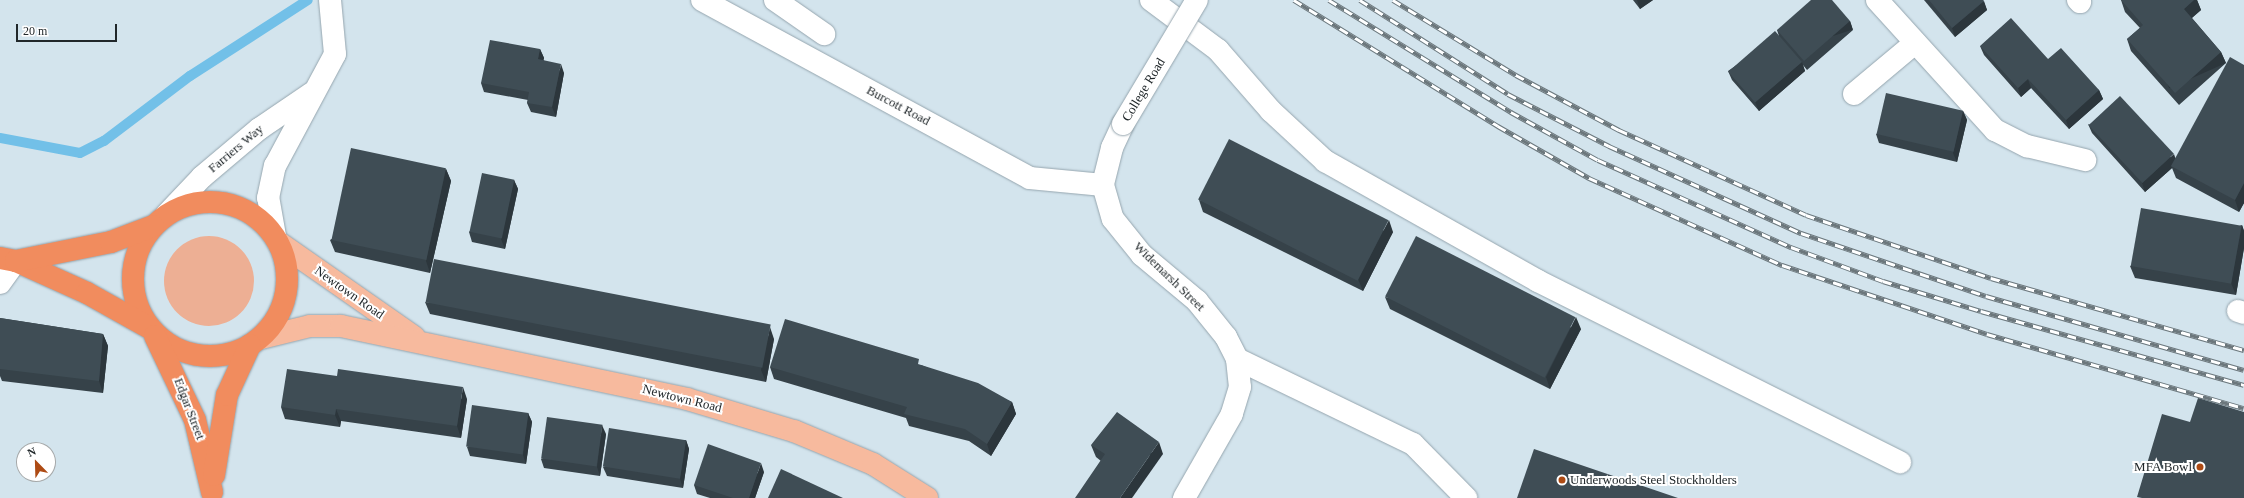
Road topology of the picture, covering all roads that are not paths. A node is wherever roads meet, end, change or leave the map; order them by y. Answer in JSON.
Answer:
{"nodes":[{"id":1,"x":702,"y":0,"type":"edge"},
{"id":2,"x":775,"y":0,"type":"edge"},
{"id":3,"x":1151,"y":0,"type":"edge"},
{"id":4,"x":1197,"y":0,"type":"edge"},
{"id":5,"x":1877,"y":0,"type":"edge"},
{"id":6,"x":331,"y":9,"type":"edge"},
{"id":7,"x":824,"y":34,"type":"dead end"},
{"id":8,"x":1915,"y":43,"type":"junction"},
{"id":9,"x":314,"y":91,"type":"junction"},
{"id":10,"x":1854,"y":94,"type":"dead end"},
{"id":11,"x":2085,"y":160,"type":"dead end"},
{"id":12,"x":1103,"y":185,"type":"junction"},
{"id":13,"x":160,"y":221,"type":"junction"},
{"id":14,"x":276,"y":239,"type":"junction"},
{"id":15,"x":8,"y":259,"type":"edge"},
{"id":16,"x":0,"y":283,"type":"edge"},
{"id":17,"x":151,"y":330,"type":"junction"},
{"id":18,"x":255,"y":341,"type":"junction"},
{"id":19,"x":422,"y":342,"type":"junction"},
{"id":20,"x":1237,"y":359,"type":"junction"},
{"id":21,"x":1900,"y":462,"type":"dead end"},
{"id":22,"x":212,"y":495,"type":"edge"},
{"id":23,"x":927,"y":498,"type":"edge"},
{"id":24,"x":1184,"y":498,"type":"edge"},
{"id":25,"x":1466,"y":498,"type":"edge"}],
"edges":[{"from":1,"to":12,"type":"street","name":"Burcott Road"},
{"from":2,"to":7,"type":"street"},
{"from":3,"to":21,"type":"street"},
{"from":4,"to":12,"type":"street","name":"College Road","bridge":true},
{"from":5,"to":8,"type":"street"},
{"from":6,"to":9,"type":"street","name":"Farriers Way"},
{"from":8,"to":10,"type":"street"},
{"from":8,"to":11,"type":"street"},
{"from":9,"to":13,"type":"street","name":"Farriers Way"},
{"from":9,"to":14,"type":"street","name":"Farriers Way"},
{"from":12,"to":20,"type":"street","name":"Widemarsh Street"},
{"from":13,"to":14,"type":"highway"},
{"from":13,"to":15,"type":"highway"},
{"from":13,"to":17,"type":"highway","name":"Edgar Street"},
{"from":14,"to":18,"type":"highway","name":"Edgar Street"},
{"from":14,"to":19,"type":"main road","name":"Newtown Road"},
{"from":15,"to":16,"type":"street"},
{"from":15,"to":17,"type":"highway"},
{"from":17,"to":18,"type":"highway"},
{"from":17,"to":22,"type":"highway","name":"Edgar Street"},
{"from":18,"to":19,"type":"main road","name":"Newtown Road"},
{"from":18,"to":22,"type":"highway","name":"Edgar Street"},
{"from":19,"to":23,"type":"main road","name":"Newtown Road"},
{"from":20,"to":24,"type":"street","name":"Widemarsh Street"},
{"from":20,"to":25,"type":"street"}]}
